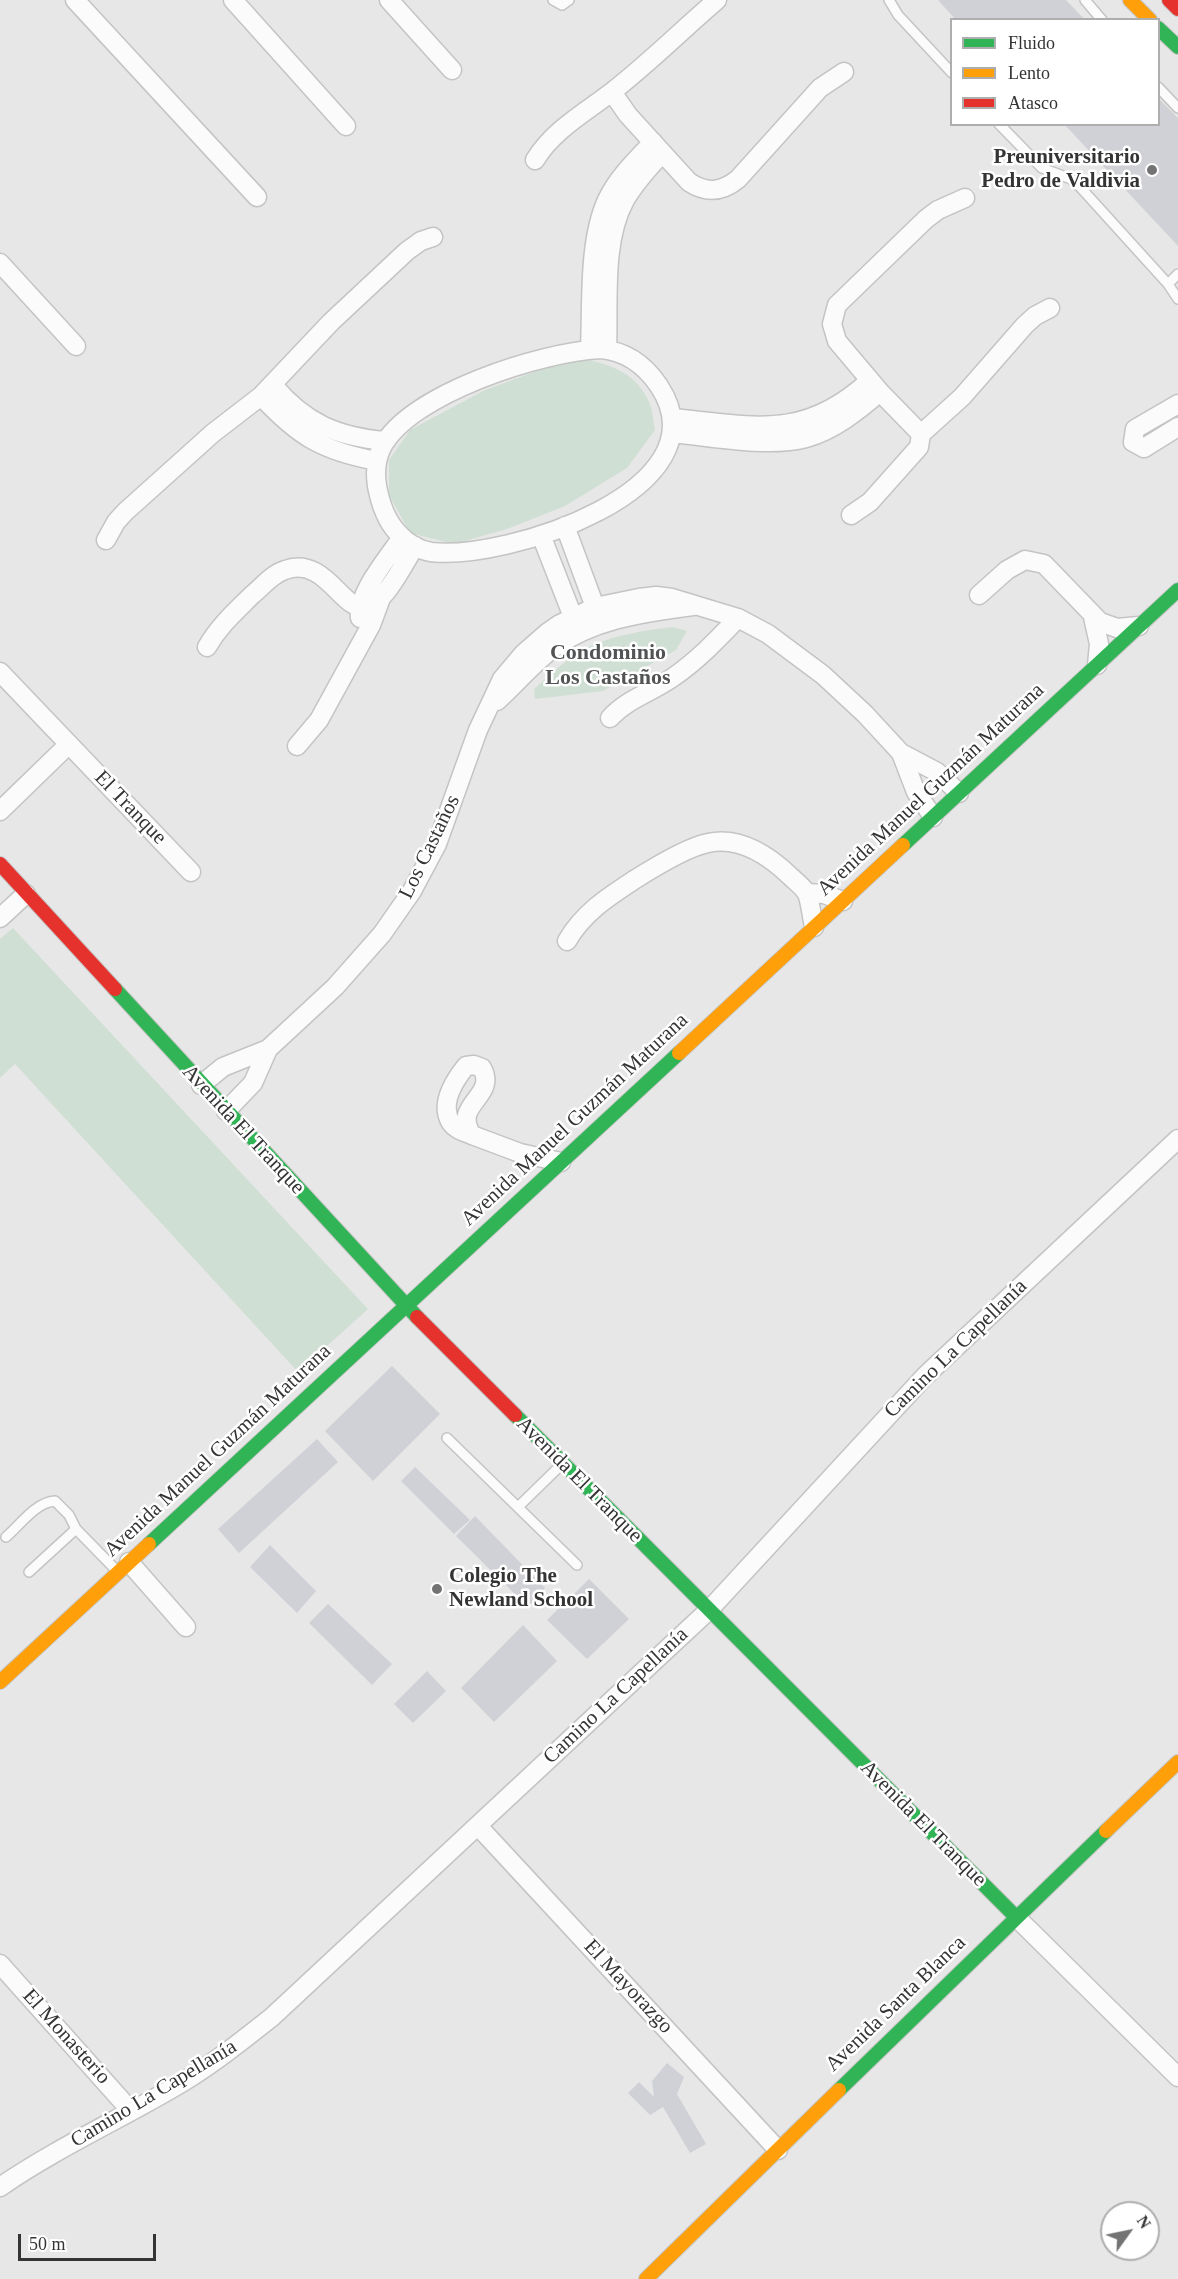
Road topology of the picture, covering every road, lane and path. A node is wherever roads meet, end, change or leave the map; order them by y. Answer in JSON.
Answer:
{"nodes":[{"id":1,"x":75,"y":0,"type":"edge"},
{"id":2,"x":233,"y":0,"type":"edge"},
{"id":3,"x":389,"y":0,"type":"edge"},
{"id":4,"x":554,"y":0,"type":"edge"},
{"id":5,"x":569,"y":0,"type":"edge"},
{"id":6,"x":717,"y":0,"type":"edge"},
{"id":7,"x":889,"y":0,"type":"edge"},
{"id":8,"x":1085,"y":0,"type":"edge"},
{"id":9,"x":1130,"y":0,"type":"edge"},
{"id":10,"x":1169,"y":0,"type":"edge"},
{"id":11,"x":1178,"y":9,"type":"edge"},
{"id":12,"x":1100,"y":18,"type":"edge"},
{"id":13,"x":1148,"y":18,"type":"edge"},
{"id":14,"x":1160,"y":30,"type":"edge"},
{"id":15,"x":1178,"y":47,"type":"edge"},
{"id":16,"x":452,"y":70,"type":"dead end"},
{"id":17,"x":844,"y":72,"type":"dead end"},
{"id":18,"x":950,"y":72,"type":"edge"},
{"id":19,"x":1160,"y":89,"type":"edge"},
{"id":20,"x":612,"y":92,"type":"junction"},
{"id":21,"x":1178,"y":108,"type":"edge"},
{"id":22,"x":346,"y":126,"type":"dead end"},
{"id":23,"x":1001,"y":126,"type":"edge"},
{"id":24,"x":658,"y":148,"type":"junction"},
{"id":25,"x":534,"y":160,"type":"dead end"},
{"id":26,"x":257,"y":197,"type":"dead end"},
{"id":27,"x":965,"y":198,"type":"dead end"},
{"id":28,"x":433,"y":237,"type":"dead end"},
{"id":29,"x":0,"y":263,"type":"edge"},
{"id":30,"x":1178,"y":274,"type":"edge"},
{"id":31,"x":1168,"y":284,"type":"junction"},
{"id":32,"x":1178,"y":299,"type":"edge"},
{"id":33,"x":1050,"y":308,"type":"dead end"},
{"id":34,"x":76,"y":346,"type":"dead end"},
{"id":35,"x":598,"y":350,"type":"junction"},
{"id":36,"x":875,"y":386,"type":"junction"},
{"id":37,"x":267,"y":390,"type":"junction"},
{"id":38,"x":1178,"y":404,"type":"edge"},
{"id":39,"x":673,"y":426,"type":"junction"},
{"id":40,"x":1178,"y":428,"type":"edge"},
{"id":41,"x":921,"y":434,"type":"junction"},
{"id":42,"x":386,"y":441,"type":"junction"},
{"id":43,"x":377,"y":460,"type":"junction"},
{"id":44,"x":851,"y":515,"type":"dead end"},
{"id":45,"x":566,"y":526,"type":"junction"},
{"id":46,"x":541,"y":535,"type":"junction"},
{"id":47,"x":106,"y":540,"type":"dead end"},
{"id":48,"x":408,"y":541,"type":"junction"},
{"id":49,"x":334,"y":585,"type":"junction"},
{"id":50,"x":1178,"y":590,"type":"edge"},
{"id":51,"x":376,"y":591,"type":"junction"},
{"id":52,"x":980,"y":595,"type":"dead end"},
{"id":53,"x":697,"y":606,"type":"junction"},
{"id":54,"x":595,"y":607,"type":"junction"},
{"id":55,"x":360,"y":608,"type":"junction"},
{"id":56,"x":573,"y":617,"type":"junction"},
{"id":57,"x":1093,"y":617,"type":"junction"},
{"id":58,"x":738,"y":618,"type":"junction"},
{"id":59,"x":1139,"y":626,"type":"junction"},
{"id":60,"x":588,"y":628,"type":"junction"},
{"id":61,"x":360,"y":641,"type":"junction"},
{"id":62,"x":207,"y":647,"type":"dead end"},
{"id":63,"x":1097,"y":665,"type":"junction"},
{"id":64,"x":0,"y":672,"type":"edge"},
{"id":65,"x":491,"y":706,"type":"junction"},
{"id":66,"x":610,"y":718,"type":"dead end"},
{"id":67,"x":68,"y":745,"type":"junction"},
{"id":68,"x":297,"y":746,"type":"dead end"},
{"id":69,"x":900,"y":753,"type":"junction"},
{"id":70,"x":959,"y":793,"type":"junction"},
{"id":71,"x":1,"y":808,"type":"edge"},
{"id":72,"x":933,"y":817,"type":"junction"},
{"id":73,"x":0,"y":864,"type":"edge"},
{"id":74,"x":191,"y":872,"type":"dead end"},
{"id":75,"x":808,"y":893,"type":"junction"},
{"id":76,"x":26,"y":894,"type":"junction"},
{"id":77,"x":843,"y":901,"type":"junction"},
{"id":78,"x":0,"y":918,"type":"edge"},
{"id":79,"x":814,"y":927,"type":"junction"},
{"id":80,"x":567,"y":941,"type":"dead end"},
{"id":81,"x":268,"y":1049,"type":"junction"},
{"id":82,"x":201,"y":1085,"type":"junction"},
{"id":83,"x":226,"y":1112,"type":"junction"},
{"id":84,"x":472,"y":1135,"type":"dead end"},
{"id":85,"x":1178,"y":1139,"type":"edge"},
{"id":86,"x":520,"y":1153,"type":"junction"},
{"id":87,"x":561,"y":1162,"type":"junction"},
{"id":88,"x":536,"y":1185,"type":"junction"},
{"id":89,"x":406,"y":1306,"type":"junction"},
{"id":90,"x":447,"y":1438,"type":"dead end"},
{"id":91,"x":563,"y":1463,"type":"junction"},
{"id":92,"x":519,"y":1506,"type":"junction"},
{"id":93,"x":76,"y":1529,"type":"junction"},
{"id":94,"x":6,"y":1537,"type":"dead end"},
{"id":95,"x":577,"y":1565,"type":"dead end"},
{"id":96,"x":124,"y":1567,"type":"junction"},
{"id":97,"x":29,"y":1572,"type":"dead end"},
{"id":98,"x":709,"y":1610,"type":"junction"},
{"id":99,"x":186,"y":1627,"type":"dead end"},
{"id":100,"x":0,"y":1682,"type":"edge"},
{"id":101,"x":1178,"y":1762,"type":"edge"},
{"id":102,"x":478,"y":1826,"type":"junction"},
{"id":103,"x":1016,"y":1917,"type":"junction"},
{"id":104,"x":0,"y":1964,"type":"edge"},
{"id":105,"x":1178,"y":2078,"type":"edge"},
{"id":106,"x":131,"y":2111,"type":"junction"},
{"id":107,"x":778,"y":2150,"type":"junction"},
{"id":108,"x":0,"y":2187,"type":"edge"},
{"id":109,"x":646,"y":2279,"type":"edge"}],
"edges":[{"from":1,"to":26,"type":"street"},
{"from":2,"to":22,"type":"street"},
{"from":3,"to":16,"type":"street"},
{"from":4,"to":5,"type":"lane"},
{"from":6,"to":20,"type":"street"},
{"from":7,"to":18,"type":"lane"},
{"from":8,"to":12,"type":"lane"},
{"from":9,"to":13,"type":"main road"},
{"from":10,"to":11,"type":"main road"},
{"from":14,"to":15,"type":"main road"},
{"from":17,"to":24,"type":"street"},
{"from":19,"to":21,"type":"lane"},
{"from":20,"to":24,"type":"street"},
{"from":20,"to":25,"type":"street"},
{"from":23,"to":31,"type":"lane"},
{"from":24,"to":35,"type":"street"},
{"from":27,"to":36,"type":"street"},
{"from":28,"to":37,"type":"street"},
{"from":29,"to":34,"type":"street"},
{"from":30,"to":31,"type":"lane"},
{"from":31,"to":32,"type":"lane"},
{"from":33,"to":41,"type":"street"},
{"from":35,"to":39,"type":"street"},
{"from":35,"to":42,"type":"street"},
{"from":36,"to":39,"type":"street"},
{"from":36,"to":41,"type":"street"},
{"from":37,"to":42,"type":"street"},
{"from":37,"to":43,"type":"street"},
{"from":37,"to":47,"type":"street"},
{"from":38,"to":40,"type":"street"},
{"from":39,"to":45,"type":"street"},
{"from":41,"to":44,"type":"street"},
{"from":42,"to":43,"type":"street"},
{"from":43,"to":48,"type":"street"},
{"from":45,"to":46,"type":"street"},
{"from":45,"to":54,"type":"street"},
{"from":46,"to":48,"type":"street"},
{"from":46,"to":56,"type":"street"},
{"from":48,"to":51,"type":"street"},
{"from":49,"to":51,"type":"street"},
{"from":49,"to":55,"type":"street"},
{"from":49,"to":62,"type":"street"},
{"from":50,"to":59,"type":"main road","name":"Avenida Manuel Guzmán Maturana"},
{"from":51,"to":55,"type":"street"},
{"from":51,"to":61,"type":"street"},
{"from":52,"to":57,"type":"street"},
{"from":53,"to":54,"type":"street","name":"Los Castaños"},
{"from":53,"to":58,"type":"street","name":"Los Castaños"},
{"from":53,"to":60,"type":"street","name":"Los Castaños"},
{"from":54,"to":56,"type":"street","name":"Los Castaños"},
{"from":54,"to":60,"type":"street"},
{"from":55,"to":61,"type":"street"},
{"from":56,"to":60,"type":"street"},
{"from":56,"to":65,"type":"street","name":"Los Castaños"},
{"from":57,"to":59,"type":"street"},
{"from":57,"to":63,"type":"street"},
{"from":58,"to":66,"type":"street"},
{"from":58,"to":69,"type":"street","name":"Los Castaños"},
{"from":59,"to":63,"type":"main road","name":"Avenida Manuel Guzmán Maturana"},
{"from":60,"to":65,"type":"street","name":"Los Castaños"},
{"from":61,"to":68,"type":"street"},
{"from":63,"to":70,"type":"main road","name":"Avenida Manuel Guzmán Maturana"},
{"from":64,"to":67,"type":"street","name":"El Tranque"},
{"from":65,"to":81,"type":"street","name":"Los Castaños"},
{"from":67,"to":71,"type":"street"},
{"from":67,"to":74,"type":"street","name":"El Tranque"},
{"from":69,"to":70,"type":"street","name":"Los Castaños"},
{"from":69,"to":72,"type":"street","name":"Los Castaños"},
{"from":70,"to":72,"type":"main road","name":"Avenida Manuel Guzmán Maturana"},
{"from":72,"to":77,"type":"main road","name":"Avenida Manuel Guzmán Maturana"},
{"from":73,"to":76,"type":"main road","name":"Avenida El Tranque"},
{"from":75,"to":77,"type":"street"},
{"from":75,"to":79,"type":"street"},
{"from":75,"to":80,"type":"street"},
{"from":76,"to":78,"type":"street"},
{"from":76,"to":82,"type":"main road","name":"Avenida El Tranque"},
{"from":77,"to":79,"type":"main road","name":"Avenida Manuel Guzmán Maturana"},
{"from":79,"to":87,"type":"main road","name":"Avenida Manuel Guzmán Maturana"},
{"from":81,"to":82,"type":"street","name":"Los Castaños"},
{"from":81,"to":83,"type":"street","name":"Los Castaños"},
{"from":82,"to":83,"type":"main road","name":"Avenida El Tranque"},
{"from":83,"to":89,"type":"main road","name":"Avenida El Tranque"},
{"from":84,"to":86,"type":"street"},
{"from":85,"to":98,"type":"street","name":"Camino La Capellanía"},
{"from":86,"to":87,"type":"street"},
{"from":86,"to":88,"type":"street"},
{"from":87,"to":88,"type":"main road","name":"Avenida Manuel Guzmán Maturana"},
{"from":88,"to":89,"type":"main road","name":"Avenida Manuel Guzmán Maturana"},
{"from":89,"to":91,"type":"main road","name":"Avenida El Tranque"},
{"from":89,"to":96,"type":"main road","name":"Avenida Manuel Guzmán Maturana"},
{"from":90,"to":92,"type":"lane"},
{"from":91,"to":92,"type":"lane"},
{"from":91,"to":98,"type":"main road","name":"Avenida El Tranque"},
{"from":92,"to":95,"type":"lane"},
{"from":93,"to":94,"type":"lane"},
{"from":93,"to":96,"type":"lane"},
{"from":93,"to":97,"type":"lane"},
{"from":96,"to":99,"type":"street"},
{"from":96,"to":100,"type":"main road","name":"Avenida Manuel Guzmán Maturana"},
{"from":98,"to":102,"type":"street","name":"Camino La Capellanía"},
{"from":98,"to":103,"type":"main road","name":"Avenida El Tranque"},
{"from":101,"to":103,"type":"main road","name":"Avenida Santa Blanca"},
{"from":102,"to":106,"type":"street","name":"Camino La Capellanía"},
{"from":102,"to":107,"type":"street","name":"El Mayorazgo"},
{"from":103,"to":105,"type":"street","name":"Avenida El Tranque"},
{"from":103,"to":107,"type":"main road","name":"Avenida Santa Blanca"},
{"from":104,"to":106,"type":"street","name":"El Monasterio"},
{"from":106,"to":108,"type":"street","name":"Camino La Capellanía"},
{"from":107,"to":109,"type":"main road","name":"Avenida Santa Blanca"}]}
